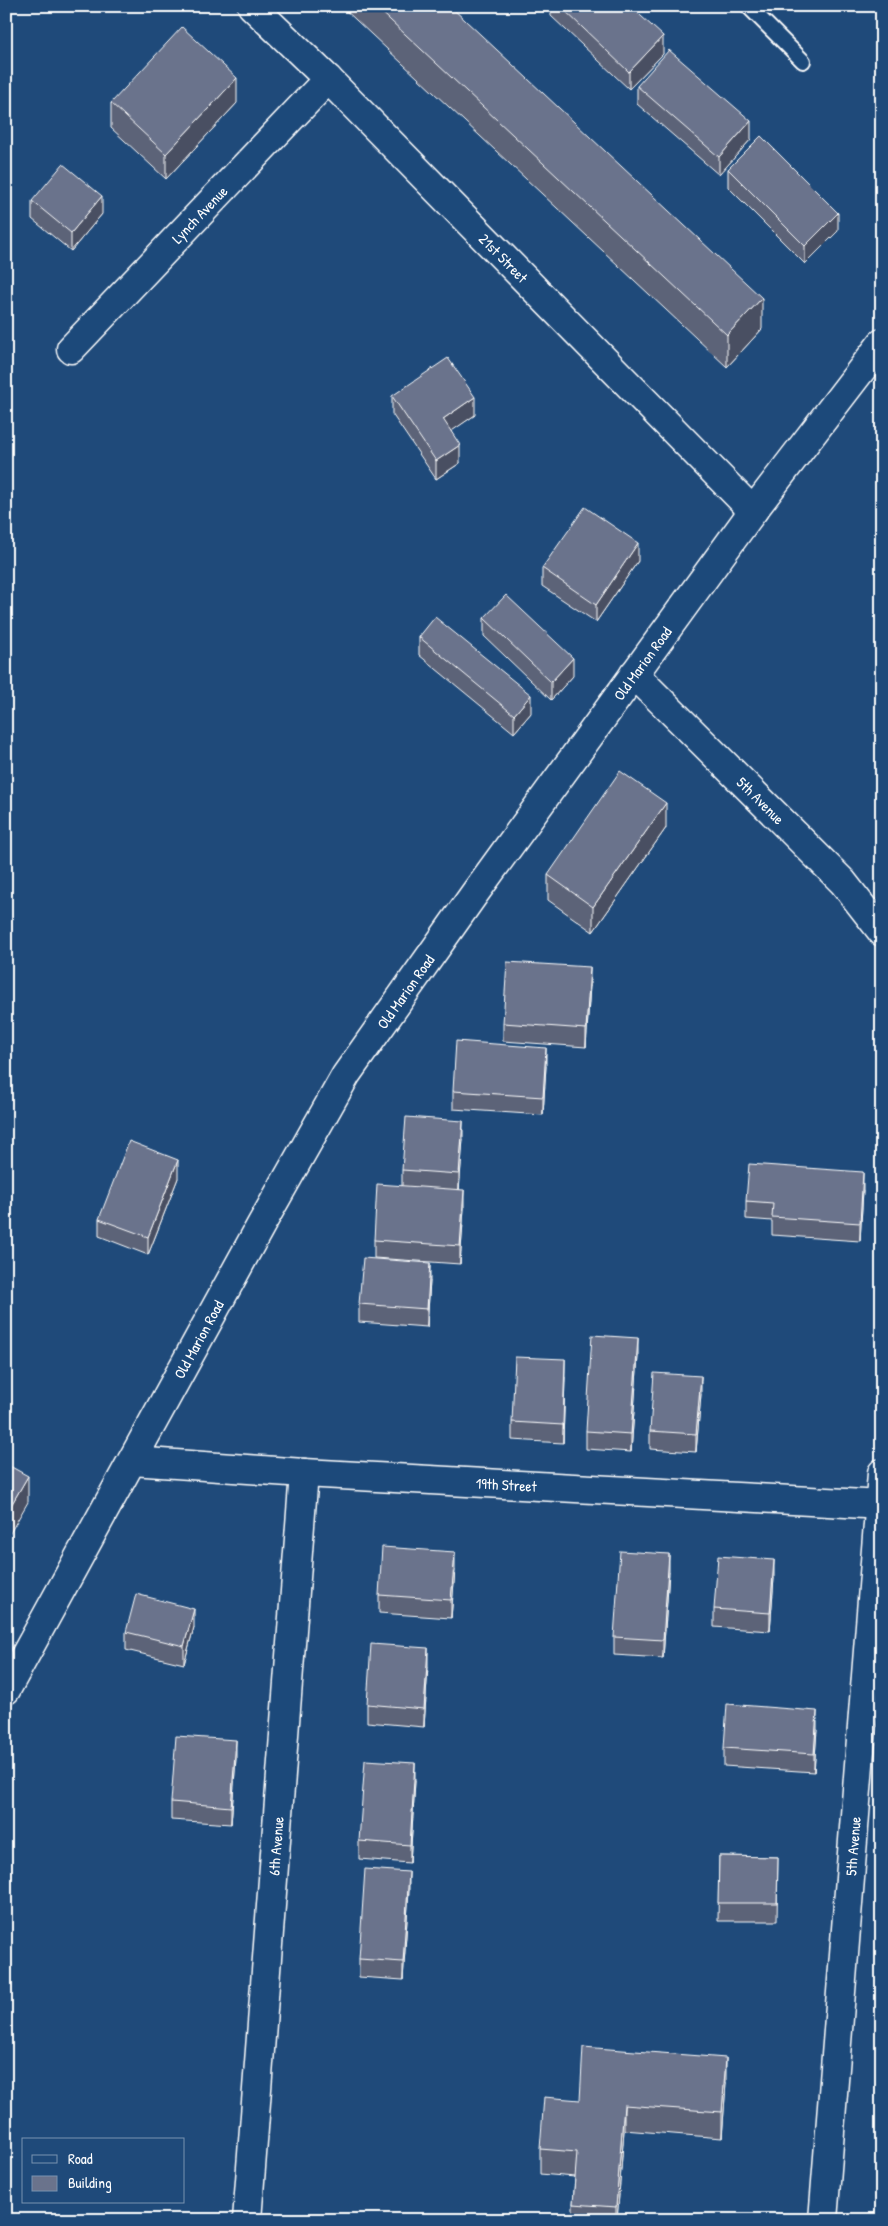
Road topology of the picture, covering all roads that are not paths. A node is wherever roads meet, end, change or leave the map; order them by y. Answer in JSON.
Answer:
{"nodes":[{"id":1,"x":252,"y":6,"type":"edge"},
{"id":2,"x":748,"y":6,"type":"edge"},
{"id":3,"x":804,"y":61,"type":"dead end"},
{"id":4,"x":328,"y":79,"type":"junction"},
{"id":5,"x":882,"y":343,"type":"edge"},
{"id":6,"x":72,"y":349,"type":"dead end"},
{"id":7,"x":752,"y":512,"type":"junction"},
{"id":8,"x":634,"y":674,"type":"junction"},
{"id":9,"x":882,"y":932,"type":"edge"},
{"id":10,"x":132,"y":1462,"type":"junction"},
{"id":11,"x":882,"y":1472,"type":"edge"},
{"id":12,"x":304,"y":1474,"type":"junction"},
{"id":13,"x":881,"y":1505,"type":"edge"},
{"id":14,"x":6,"y":1690,"type":"edge"},
{"id":15,"x":246,"y":2220,"type":"edge"},
{"id":16,"x":823,"y":2220,"type":"edge"}],
"edges":[{"from":1,"to":4,"type":"street","name":"21st Street"},
{"from":2,"to":3,"type":"lane"},
{"from":4,"to":6,"type":"street","name":"Lynch Avenue"},
{"from":4,"to":7,"type":"street","name":"21st Street"},
{"from":5,"to":7,"type":"street","name":"Old Marion Road"},
{"from":7,"to":8,"type":"street","name":"Old Marion Road"},
{"from":8,"to":9,"type":"street","name":"5th Avenue"},
{"from":8,"to":10,"type":"street","name":"Old Marion Road"},
{"from":10,"to":12,"type":"street","name":"19th Street"},
{"from":10,"to":14,"type":"street","name":"Old Marion Road"},
{"from":11,"to":13,"type":"street","name":"5th Avenue"},
{"from":12,"to":13,"type":"street","name":"19th Street"},
{"from":12,"to":15,"type":"street","name":"6th Avenue"},
{"from":13,"to":16,"type":"street","name":"5th Avenue"}]}
